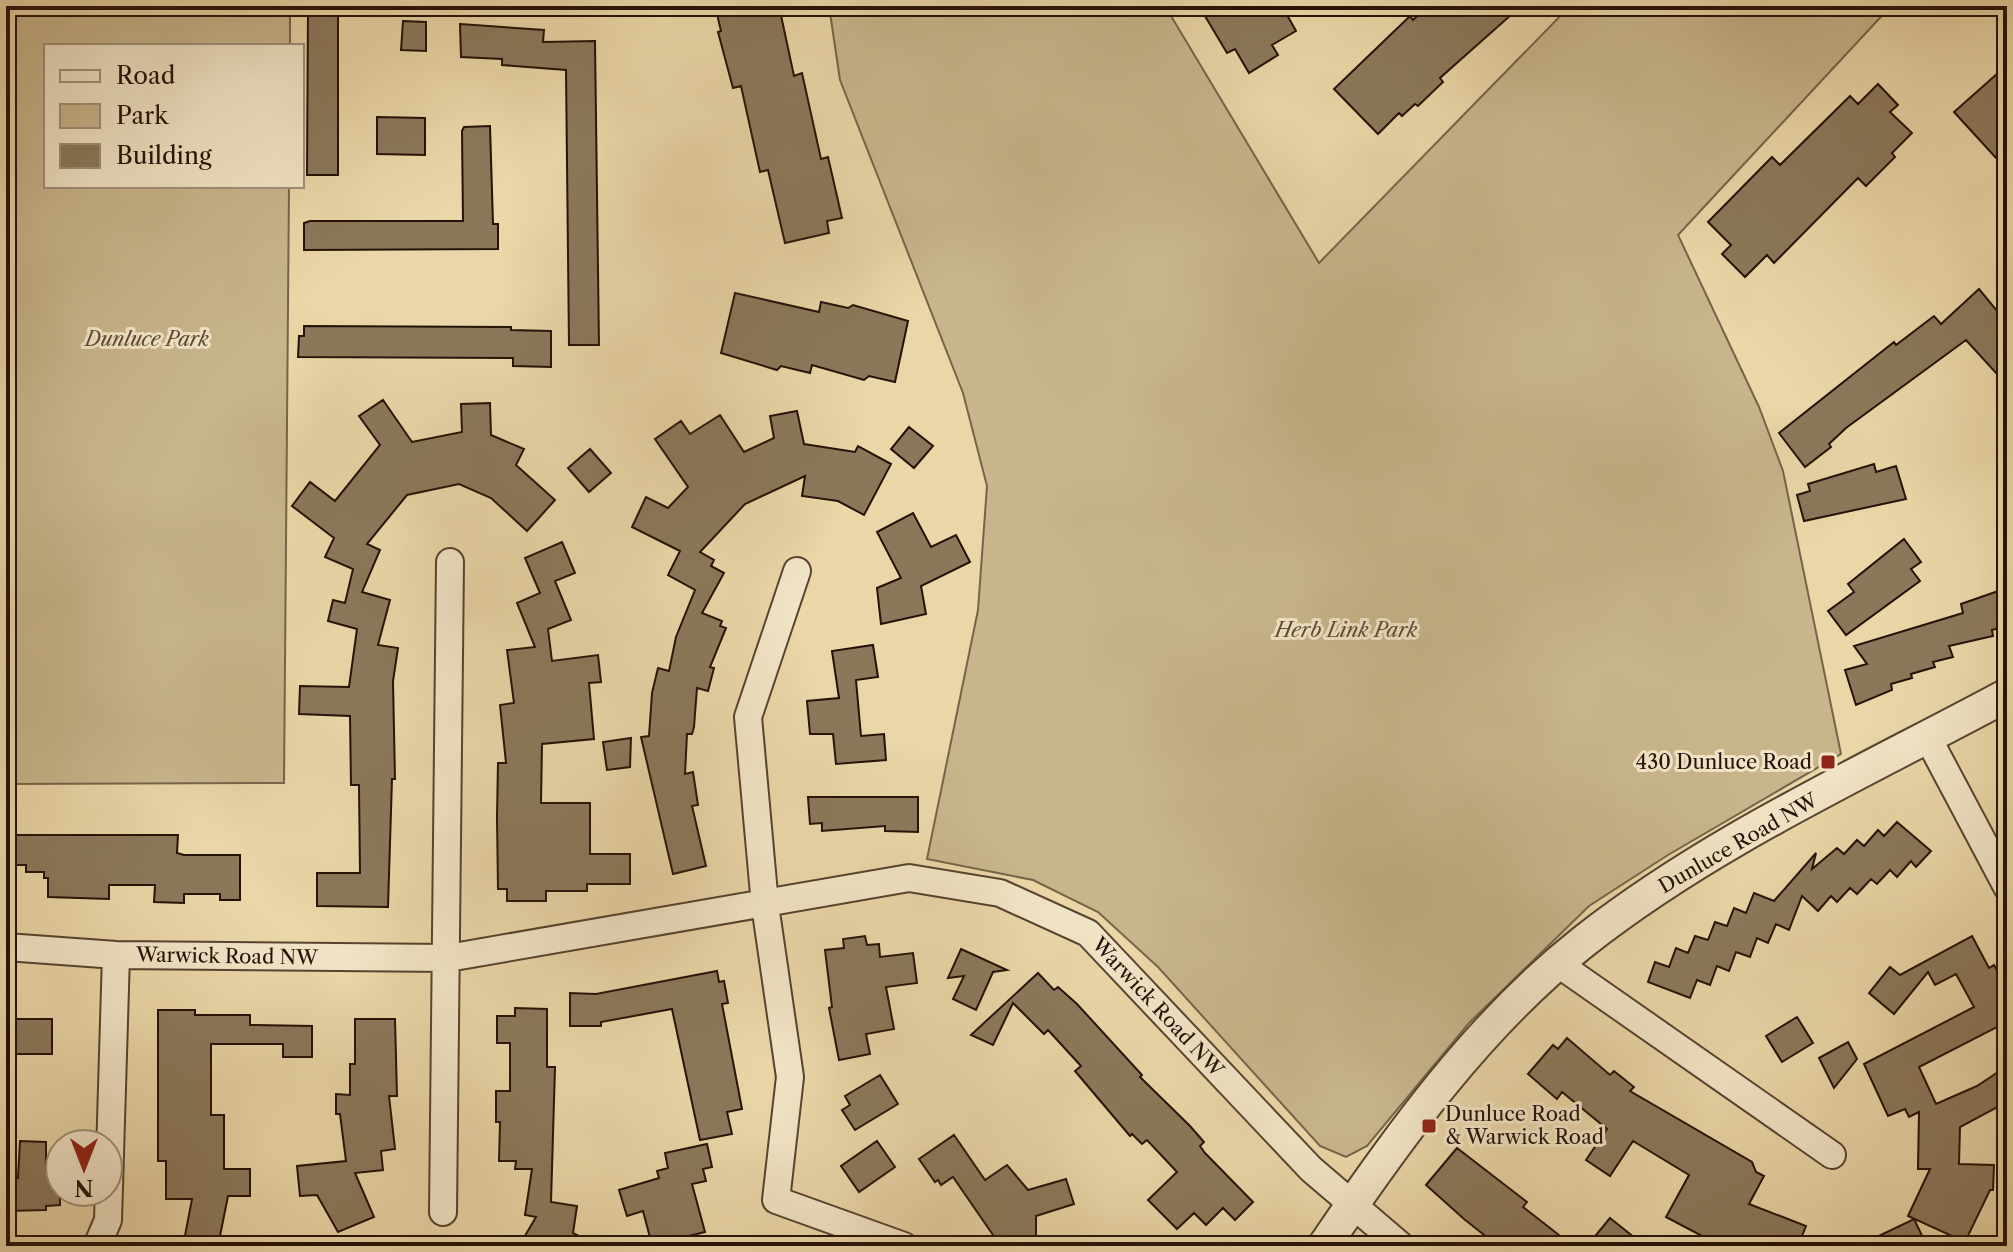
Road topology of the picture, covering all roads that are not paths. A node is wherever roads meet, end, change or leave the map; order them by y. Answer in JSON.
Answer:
{"nodes":[{"id":1,"x":450,"y":562,"type":"dead end"},
{"id":2,"x":797,"y":571,"type":"dead end"},
{"id":3,"x":2007,"y":695,"type":"edge"},
{"id":4,"x":1928,"y":738,"type":"junction"},
{"id":5,"x":2007,"y":887,"type":"edge"},
{"id":6,"x":765,"y":905,"type":"junction"},
{"id":7,"x":6,"y":947,"type":"edge"},
{"id":8,"x":116,"y":955,"type":"junction"},
{"id":9,"x":448,"y":958,"type":"junction"},
{"id":10,"x":1557,"y":963,"type":"junction"},
{"id":11,"x":1832,"y":1155,"type":"dead end"},
{"id":12,"x":1351,"y":1206,"type":"junction"},
{"id":13,"x":443,"y":1212,"type":"dead end"},
{"id":14,"x":97,"y":1246,"type":"edge"},
{"id":15,"x":904,"y":1246,"type":"edge"},
{"id":16,"x":1324,"y":1246,"type":"edge"},
{"id":17,"x":1401,"y":1246,"type":"edge"}],
"edges":[{"from":1,"to":9,"type":"street"},
{"from":2,"to":6,"type":"street"},
{"from":3,"to":4,"type":"street","name":"Dunluce Road NW"},
{"from":4,"to":5,"type":"street"},
{"from":4,"to":10,"type":"street","name":"Dunluce Road NW"},
{"from":6,"to":9,"type":"street","name":"Warwick Road NW"},
{"from":6,"to":12,"type":"street","name":"Warwick Road NW"},
{"from":6,"to":15,"type":"street"},
{"from":7,"to":8,"type":"street","name":"Warwick Road NW"},
{"from":8,"to":9,"type":"street","name":"Warwick Road NW"},
{"from":8,"to":14,"type":"street"},
{"from":9,"to":13,"type":"street"},
{"from":10,"to":11,"type":"street"},
{"from":10,"to":12,"type":"street","name":"Dunluce Road NW"},
{"from":12,"to":16,"type":"street","name":"Dunluce Road NW"},
{"from":12,"to":17,"type":"street","name":"Warwick Road NW"}]}
